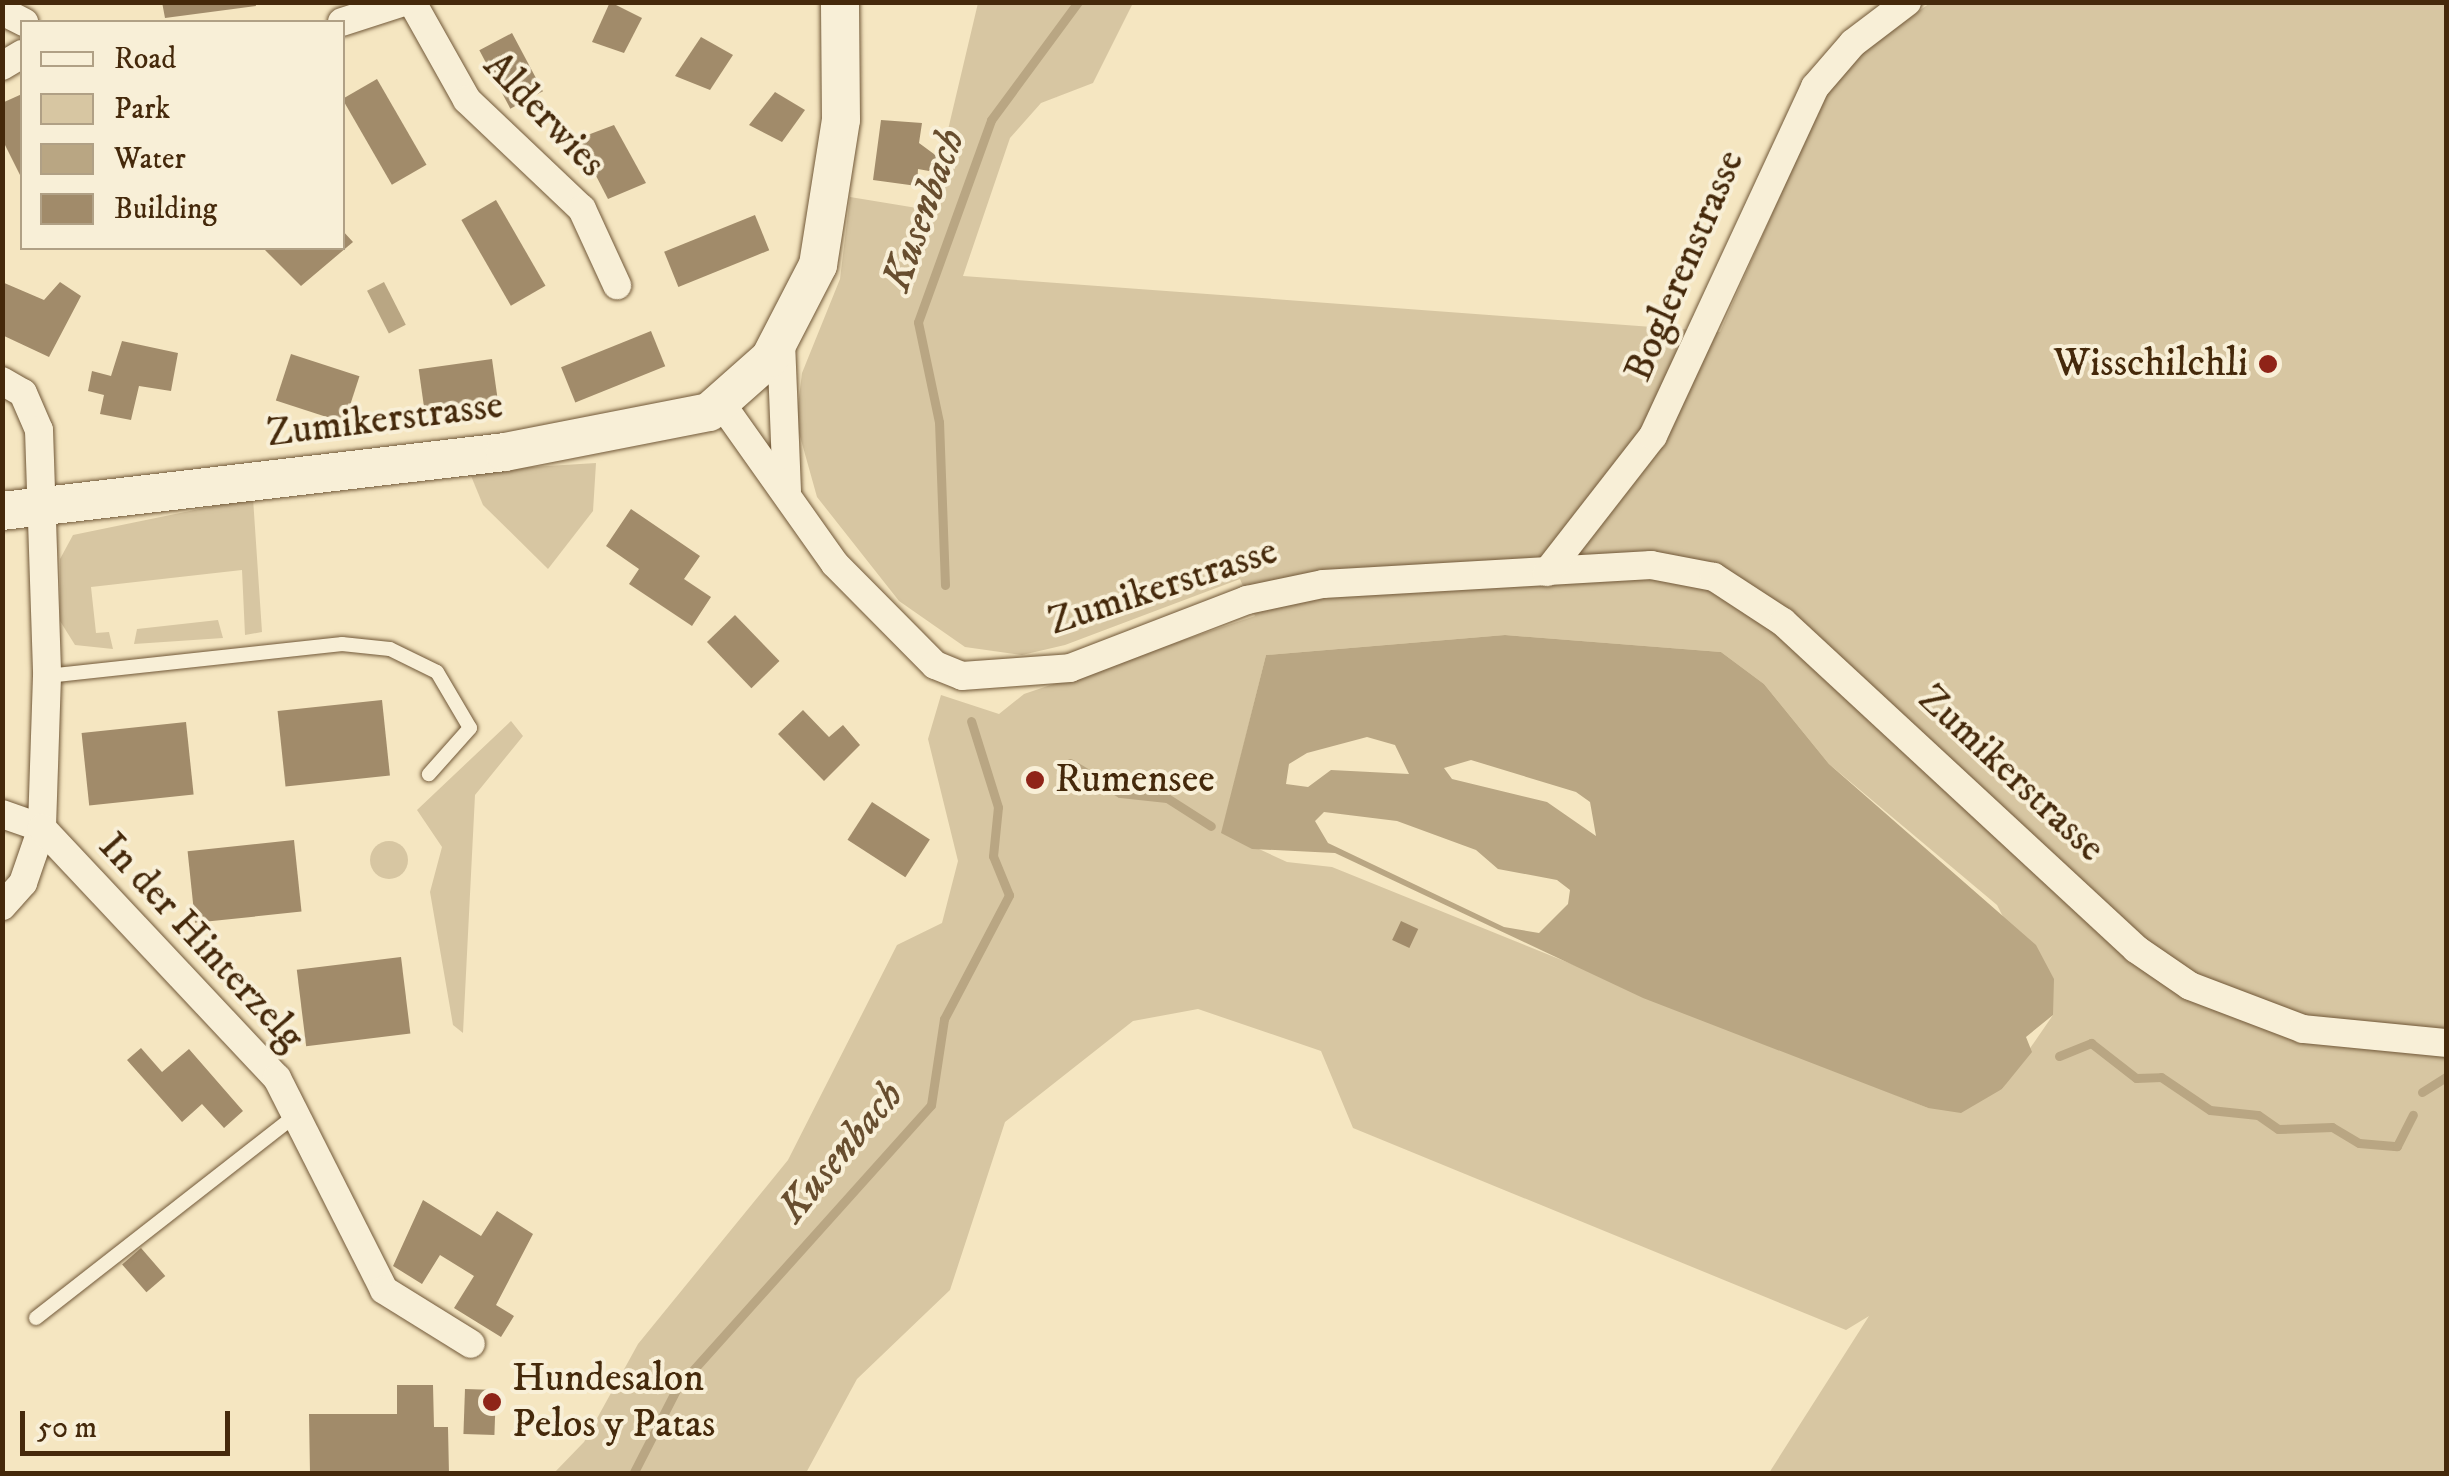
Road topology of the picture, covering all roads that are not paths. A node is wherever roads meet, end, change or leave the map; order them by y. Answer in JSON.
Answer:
{"nodes":[{"id":1,"x":404,"y":2,"type":"edge"},
{"id":2,"x":412,"y":2,"type":"edge"},
{"id":3,"x":1907,"y":2,"type":"edge"},
{"id":4,"x":838,"y":3,"type":"edge"},
{"id":5,"x":345,"y":21,"type":"edge"},
{"id":6,"x":617,"y":285,"type":"dead end"},
{"id":7,"x":780,"y":342,"type":"junction"},
{"id":8,"x":2,"y":382,"type":"edge"},
{"id":9,"x":721,"y":403,"type":"junction"},
{"id":10,"x":789,"y":502,"type":"junction"},
{"id":11,"x":45,"y":508,"type":"junction"},
{"id":12,"x":2,"y":512,"type":"edge"},
{"id":13,"x":1547,"y":572,"type":"junction"},
{"id":14,"x":47,"y":676,"type":"junction"},
{"id":15,"x":429,"y":774,"type":"dead end"},
{"id":16,"x":2,"y":814,"type":"edge"},
{"id":17,"x":42,"y":828,"type":"junction"},
{"id":18,"x":2,"y":906,"type":"edge"},
{"id":19,"x":2446,"y":1043,"type":"edge"},
{"id":20,"x":293,"y":1117,"type":"junction"},
{"id":21,"x":36,"y":1318,"type":"dead end"},
{"id":22,"x":471,"y":1344,"type":"dead end"}],
"edges":[{"from":1,"to":5,"type":"street"},
{"from":2,"to":6,"type":"street","name":"Alderwies"},
{"from":3,"to":13,"type":"street","name":"Boglerenstrasse"},
{"from":4,"to":7,"type":"main road"},
{"from":7,"to":9,"type":"main road"},
{"from":7,"to":10,"type":"street"},
{"from":8,"to":11,"type":"street"},
{"from":9,"to":10,"type":"street","name":"Zumikerstrasse"},
{"from":9,"to":11,"type":"main road","name":"Zumikerstrasse"},
{"from":10,"to":13,"type":"street","name":"Zumikerstrasse"},
{"from":11,"to":12,"type":"main road","name":"Zumikerstrasse"},
{"from":11,"to":14,"type":"street"},
{"from":13,"to":19,"type":"street","name":"Zumikerstrasse"},
{"from":14,"to":15,"type":"lane"},
{"from":14,"to":17,"type":"street"},
{"from":16,"to":17,"type":"street","name":"In der Hinterzelg"},
{"from":17,"to":18,"type":"street","name":"In der Hinterzelg"},
{"from":17,"to":20,"type":"street","name":"In der Hinterzelg"},
{"from":20,"to":21,"type":"lane","name":"In der Hinterzelg"},
{"from":20,"to":22,"type":"street","name":"In der Hinterzelg"}]}
